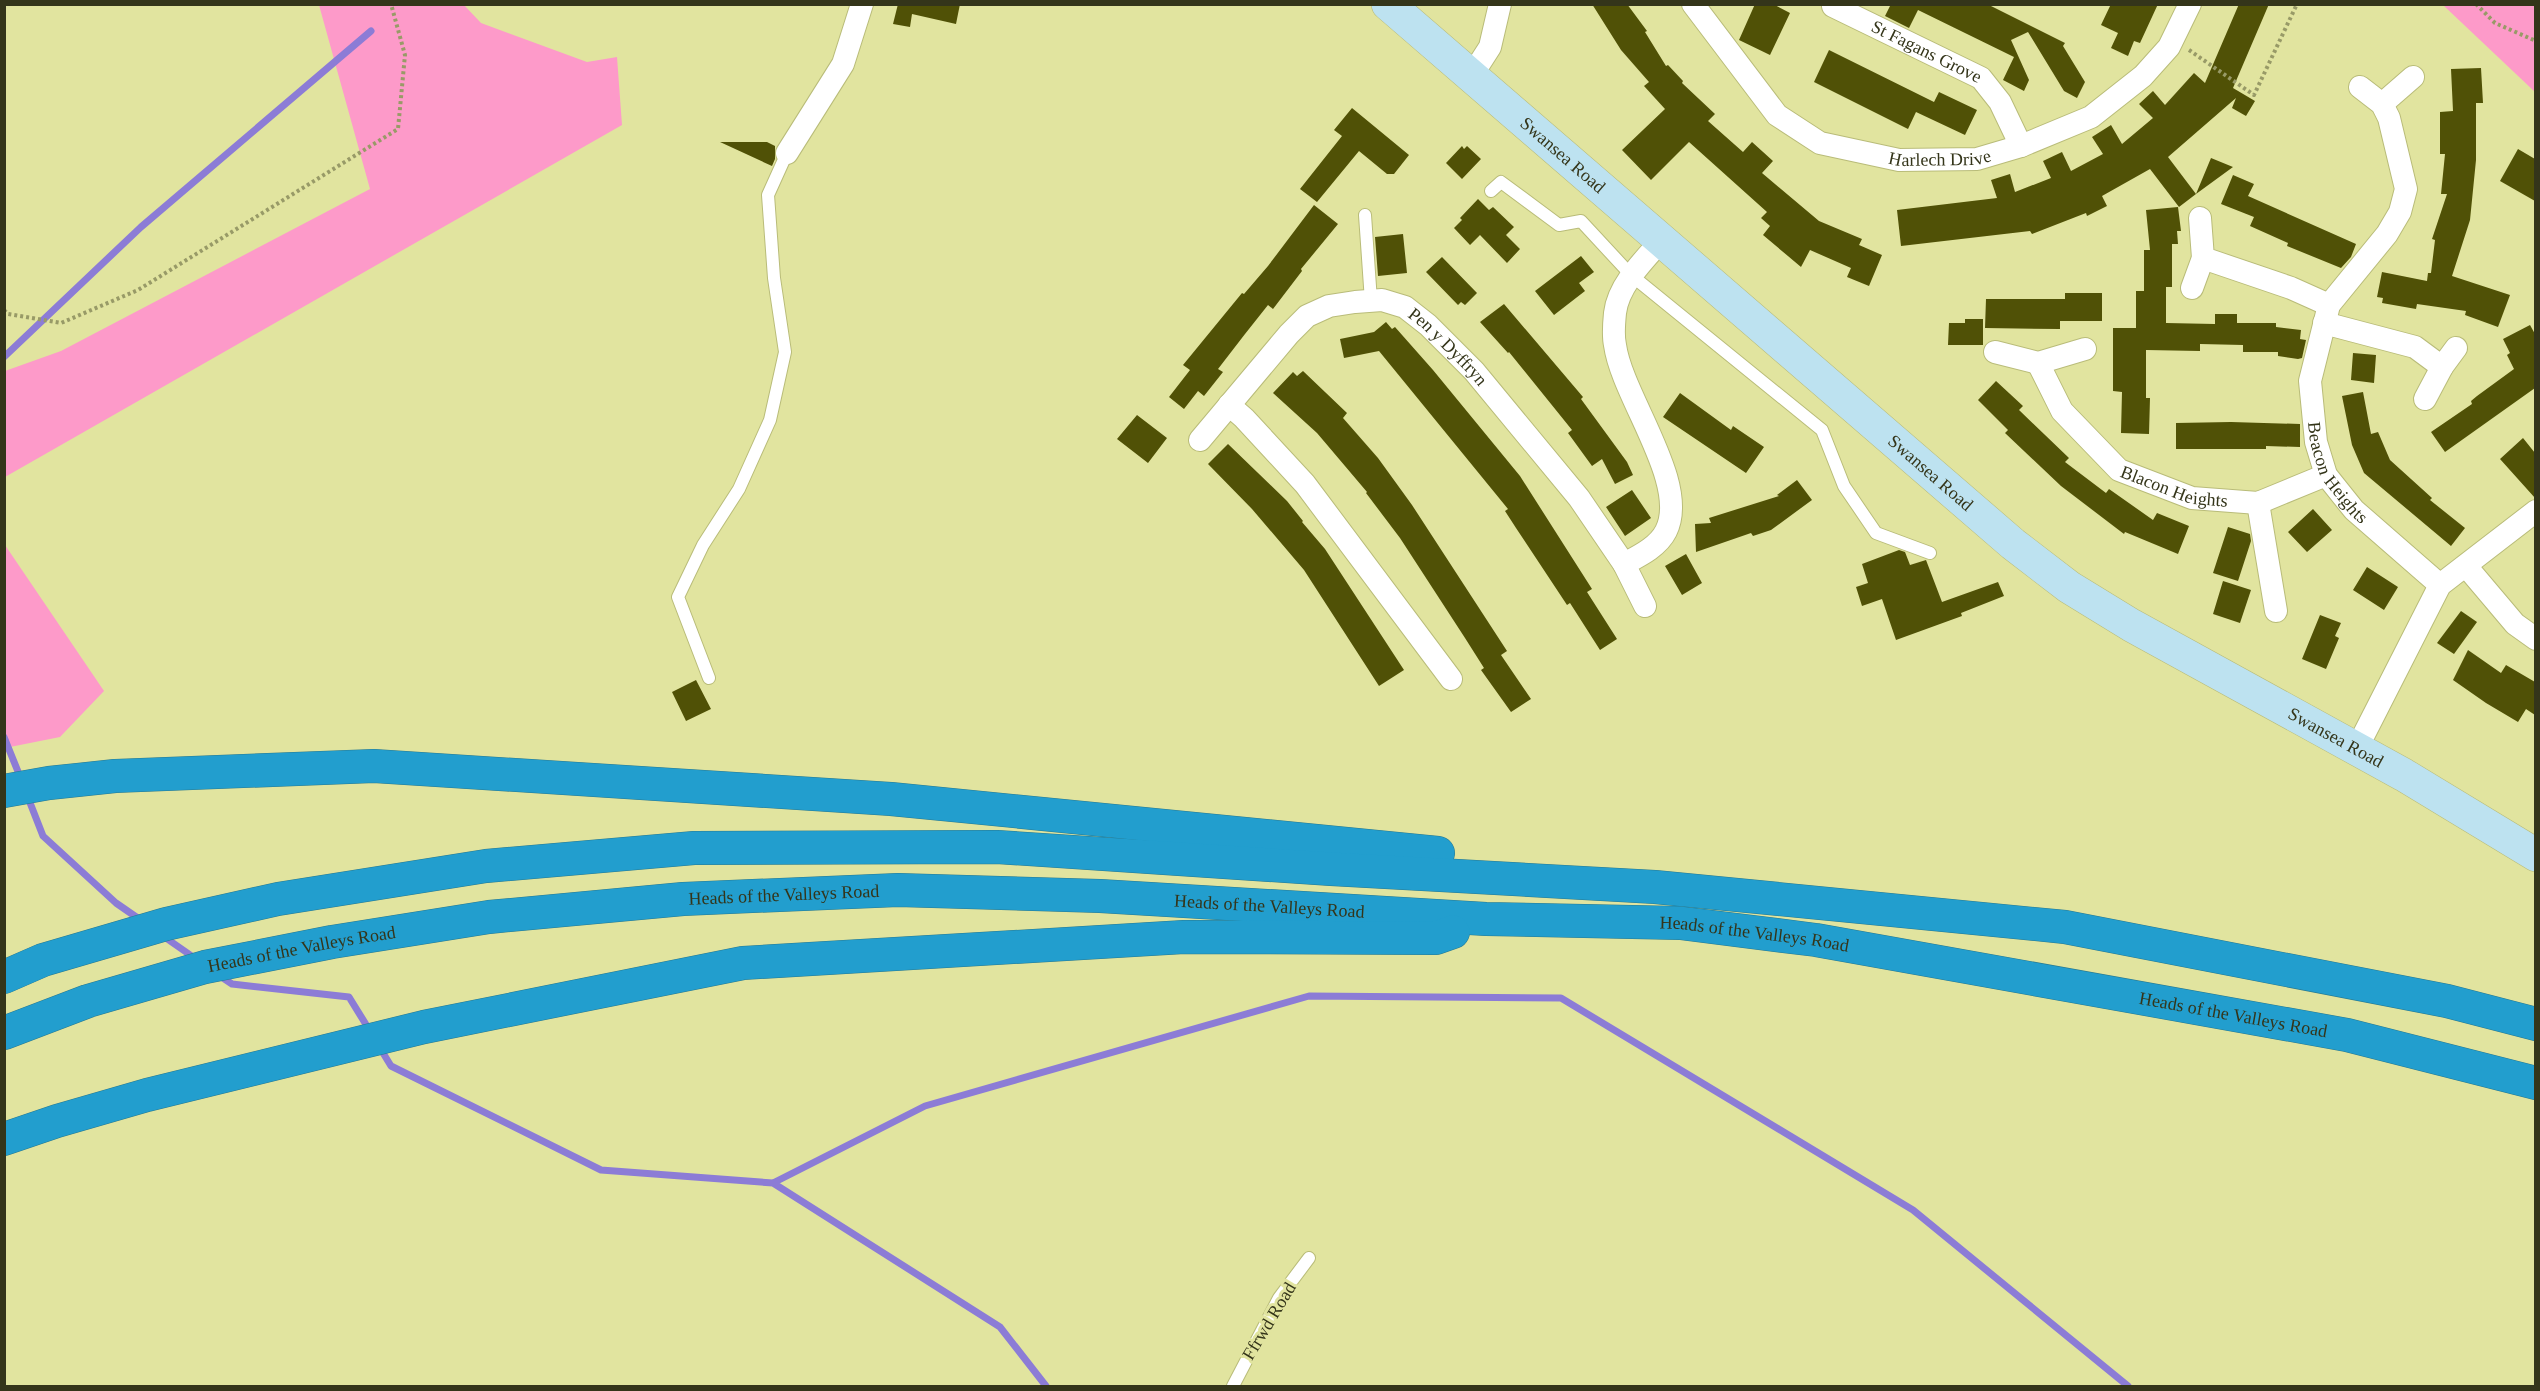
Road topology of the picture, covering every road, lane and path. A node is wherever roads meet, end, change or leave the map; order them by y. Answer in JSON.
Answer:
{"nodes":[{"id":1,"x":392,"y":4,"type":"edge"},
{"id":2,"x":862,"y":4,"type":"edge"},
{"id":3,"x":1388,"y":4,"type":"edge"},
{"id":4,"x":1500,"y":4,"type":"edge"},
{"id":5,"x":1693,"y":4,"type":"edge"},
{"id":6,"x":2190,"y":4,"type":"edge"},
{"id":7,"x":2297,"y":4,"type":"edge"},
{"id":8,"x":2476,"y":4,"type":"edge"},
{"id":9,"x":1831,"y":11,"type":"edge"},
{"id":10,"x":2173,"y":39,"type":"junction"},
{"id":11,"x":2535,"y":41,"type":"edge"},
{"id":12,"x":1472,"y":75,"type":"junction"},
{"id":13,"x":2413,"y":77,"type":"dead end"},
{"id":14,"x":2360,"y":87,"type":"dead end"},
{"id":15,"x":2382,"y":104,"type":"junction"},
{"id":16,"x":2021,"y":146,"type":"junction"},
{"id":17,"x":787,"y":153,"type":"joint"},
{"id":18,"x":1491,"y":191,"type":"dead end"},
{"id":19,"x":1365,"y":215,"type":"dead end"},
{"id":20,"x":2200,"y":218,"type":"dead end"},
{"id":21,"x":1661,"y":242,"type":"junction"},
{"id":22,"x":2203,"y":258,"type":"junction"},
{"id":23,"x":1631,"y":275,"type":"junction"},
{"id":24,"x":2192,"y":288,"type":"dead end"},
{"id":25,"x":1371,"y":301,"type":"junction"},
{"id":26,"x":6,"y":313,"type":"edge"},
{"id":27,"x":2326,"y":314,"type":"junction"},
{"id":28,"x":2456,"y":348,"type":"dead end"},
{"id":29,"x":2085,"y":349,"type":"dead end"},
{"id":30,"x":1995,"y":352,"type":"dead end"},
{"id":31,"x":2038,"y":363,"type":"junction"},
{"id":32,"x":2442,"y":367,"type":"junction"},
{"id":33,"x":2426,"y":399,"type":"dead end"},
{"id":34,"x":1229,"y":405,"type":"junction"},
{"id":35,"x":1200,"y":440,"type":"dead end"},
{"id":36,"x":2326,"y":476,"type":"junction"},
{"id":37,"x":2258,"y":502,"type":"junction"},
{"id":38,"x":2535,"y":512,"type":"edge"},
{"id":39,"x":1930,"y":553,"type":"dead end"},
{"id":40,"x":1624,"y":564,"type":"junction"},
{"id":41,"x":2466,"y":566,"type":"junction"},
{"id":42,"x":2440,"y":585,"type":"junction"},
{"id":43,"x":1645,"y":606,"type":"dead end"},
{"id":44,"x":2276,"y":611,"type":"dead end"},
{"id":45,"x":2535,"y":639,"type":"edge"},
{"id":46,"x":709,"y":678,"type":"dead end"},
{"id":47,"x":1451,"y":679,"type":"dead end"},
{"id":48,"x":2357,"y":748,"type":"junction"},
{"id":49,"x":4,"y":791,"type":"edge"},
{"id":50,"x":2535,"y":855,"type":"edge"},
{"id":51,"x":1655,"y":887,"type":"junction"},
{"id":52,"x":1486,"y":920,"type":"junction"},
{"id":53,"x":4,"y":977,"type":"edge"},
{"id":54,"x":2535,"y":1024,"type":"edge"},
{"id":55,"x":4,"y":1033,"type":"edge"},
{"id":56,"x":2535,"y":1083,"type":"edge"},
{"id":57,"x":4,"y":1139,"type":"edge"},
{"id":58,"x":1309,"y":1258,"type":"dead end"},
{"id":59,"x":1233,"y":1386,"type":"edge"}],
"edges":[{"from":1,"to":26,"type":"path"},
{"from":2,"to":17,"type":"street"},
{"from":3,"to":12,"type":"street","name":"Swansea Road"},
{"from":4,"to":12,"type":"street"},
{"from":5,"to":16,"type":"street","name":"Harlech Drive"},
{"from":6,"to":10,"type":"street","name":"Harlech Drive"},
{"from":7,"to":10,"type":"path"},
{"from":8,"to":11,"type":"path"},
{"from":9,"to":16,"type":"street","name":"St Fagans Grove"},
{"from":10,"to":16,"type":"street","name":"Harlech Drive"},
{"from":12,"to":21,"type":"street","name":"Swansea Road"},
{"from":13,"to":15,"type":"street"},
{"from":14,"to":15,"type":"street"},
{"from":15,"to":27,"type":"street","name":"Beacon Heights"},
{"from":17,"to":46,"type":"lane"},
{"from":18,"to":23,"type":"lane"},
{"from":19,"to":25,"type":"lane"},
{"from":20,"to":22,"type":"street"},
{"from":21,"to":23,"type":"street"},
{"from":21,"to":48,"type":"street","name":"Swansea Road"},
{"from":22,"to":24,"type":"street"},
{"from":22,"to":27,"type":"street"},
{"from":23,"to":39,"type":"lane"},
{"from":23,"to":40,"type":"street"},
{"from":25,"to":34,"type":"street","name":"Pen y Dyffryn"},
{"from":25,"to":40,"type":"street","name":"Pen y Dyffryn"},
{"from":27,"to":32,"type":"street"},
{"from":27,"to":36,"type":"street","name":"Beacon Heights"},
{"from":28,"to":32,"type":"street"},
{"from":29,"to":31,"type":"street"},
{"from":30,"to":31,"type":"street"},
{"from":31,"to":37,"type":"street","name":"Blacon Heights"},
{"from":32,"to":33,"type":"street"},
{"from":34,"to":35,"type":"street","name":"Pen y Dyffryn"},
{"from":34,"to":47,"type":"street"},
{"from":36,"to":37,"type":"street","name":"Blacon Heights"},
{"from":36,"to":42,"type":"street","name":"Beacon Heights"},
{"from":37,"to":44,"type":"street"},
{"from":38,"to":41,"type":"street"},
{"from":40,"to":43,"type":"street","name":"Pen y Dyffryn"},
{"from":41,"to":42,"type":"street"},
{"from":41,"to":45,"type":"street"},
{"from":42,"to":48,"type":"street"},
{"from":48,"to":50,"type":"street","name":"Swansea Road"},
{"from":49,"to":51,"type":"highway"},
{"from":51,"to":53,"type":"highway","name":"Heads of the Valleys Road"},
{"from":51,"to":54,"type":"highway","name":"Heads of the Valleys Road"},
{"from":52,"to":55,"type":"highway","name":"Heads of the Valleys Road"},
{"from":52,"to":56,"type":"highway","name":"Heads of the Valleys Road"},
{"from":52,"to":57,"type":"highway"},
{"from":58,"to":59,"type":"lane","name":"Ffrwd Road"}]}
